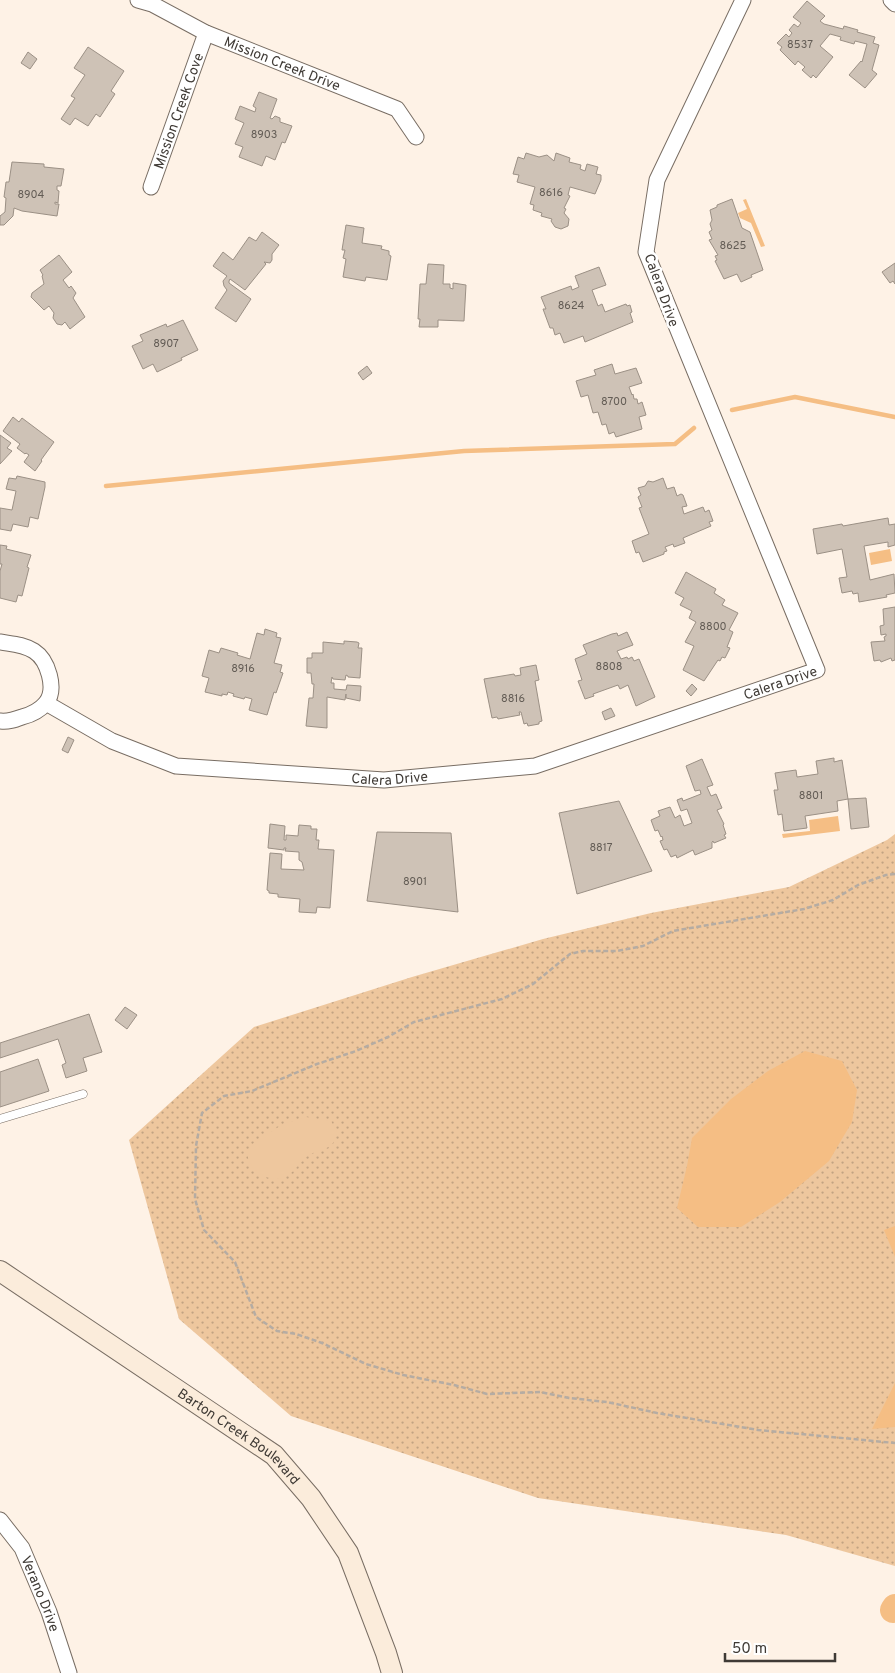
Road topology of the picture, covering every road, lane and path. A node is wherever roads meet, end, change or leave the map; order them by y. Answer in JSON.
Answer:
{"nodes":[{"id":1,"x":138,"y":0,"type":"edge"},
{"id":2,"x":743,"y":0,"type":"edge"},
{"id":3,"x":891,"y":0,"type":"edge"},
{"id":4,"x":895,"y":4,"type":"edge"},
{"id":5,"x":206,"y":33,"type":"junction"},
{"id":6,"x":416,"y":137,"type":"dead end"},
{"id":7,"x":151,"y":188,"type":"dead end"},
{"id":8,"x":0,"y":642,"type":"edge"},
{"id":9,"x":46,"y":703,"type":"junction"},
{"id":10,"x":0,"y":720,"type":"edge"},
{"id":11,"x":895,"y":874,"type":"edge"},
{"id":12,"x":83,"y":1094,"type":"dead end"},
{"id":13,"x":0,"y":1119,"type":"edge"},
{"id":14,"x":0,"y":1271,"type":"edge"},
{"id":15,"x":895,"y":1443,"type":"edge"},
{"id":16,"x":0,"y":1520,"type":"edge"},
{"id":17,"x":69,"y":1673,"type":"edge"},
{"id":18,"x":392,"y":1673,"type":"edge"}],
"edges":[{"from":1,"to":5,"type":"street","name":"Mission Creek Drive"},
{"from":2,"to":9,"type":"street","name":"Calera Drive"},
{"from":3,"to":4,"type":"street"},
{"from":5,"to":6,"type":"street","name":"Mission Creek Drive"},
{"from":5,"to":7,"type":"street","name":"Mission Creek Cove"},
{"from":8,"to":9,"type":"street"},
{"from":9,"to":10,"type":"street"},
{"from":11,"to":15,"type":"path"},
{"from":12,"to":13,"type":"lane"},
{"from":14,"to":18,"type":"street","name":"Barton Creek Boulevard"},
{"from":16,"to":17,"type":"street","name":"Verano Drive"}]}
